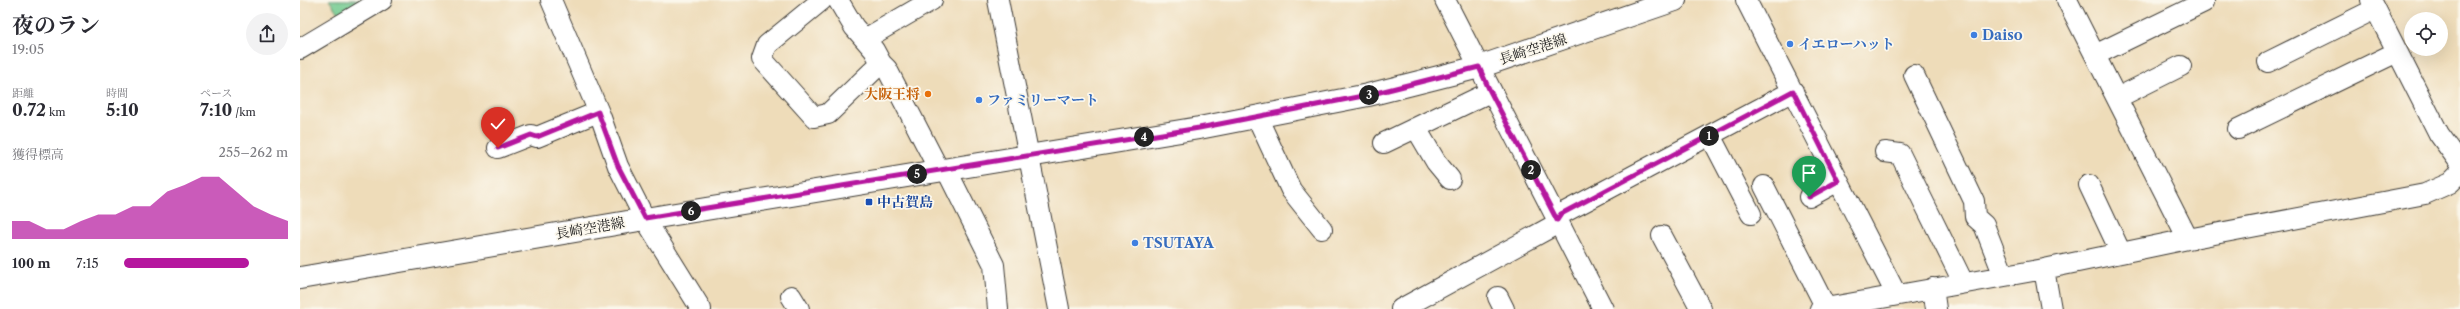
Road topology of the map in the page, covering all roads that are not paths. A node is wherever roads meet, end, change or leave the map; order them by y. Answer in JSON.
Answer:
{"nodes":[{"id":1,"x":382,"y":0,"type":"edge"},
{"id":2,"x":552,"y":0,"type":"edge"},
{"id":3,"x":822,"y":0,"type":"edge"},
{"id":4,"x":838,"y":0,"type":"edge"},
{"id":5,"x":932,"y":0,"type":"edge"},
{"id":6,"x":998,"y":0,"type":"edge"},
{"id":7,"x":1445,"y":0,"type":"edge"},
{"id":8,"x":1675,"y":0,"type":"edge"},
{"id":9,"x":1746,"y":0,"type":"edge"},
{"id":10,"x":2067,"y":0,"type":"edge"},
{"id":11,"x":2204,"y":2,"type":"dead end"},
{"id":12,"x":2373,"y":4,"type":"edge"},
{"id":13,"x":865,"y":39,"type":"junction"},
{"id":14,"x":300,"y":49,"type":"edge"},
{"id":15,"x":2397,"y":52,"type":"junction"},
{"id":16,"x":2095,"y":55,"type":"junction"},
{"id":17,"x":2268,"y":62,"type":"dead end"},
{"id":18,"x":881,"y":63,"type":"junction"},
{"id":19,"x":2181,"y":66,"type":"dead end"},
{"id":20,"x":1479,"y":67,"type":"junction"},
{"id":21,"x":1914,"y":75,"type":"dead end"},
{"id":22,"x":1793,"y":91,"type":"junction"},
{"id":23,"x":1490,"y":92,"type":"junction"},
{"id":24,"x":2117,"y":98,"type":"junction"},
{"id":25,"x":598,"y":112,"type":"junction"},
{"id":26,"x":1257,"y":117,"type":"junction"},
{"id":27,"x":1416,"y":128,"type":"junction"},
{"id":28,"x":2238,"y":129,"type":"dead end"},
{"id":29,"x":1710,"y":135,"type":"junction"},
{"id":30,"x":1384,"y":144,"type":"dead end"},
{"id":31,"x":498,"y":148,"type":"dead end"},
{"id":32,"x":1885,"y":152,"type":"dead end"},
{"id":33,"x":1029,"y":155,"type":"junction"},
{"id":34,"x":2460,"y":163,"type":"edge"},
{"id":35,"x":942,"y":170,"type":"junction"},
{"id":36,"x":2460,"y":173,"type":"edge"},
{"id":37,"x":1450,"y":179,"type":"dead end"},
{"id":38,"x":1838,"y":181,"type":"junction"},
{"id":39,"x":2089,"y":185,"type":"dead end"},
{"id":40,"x":1764,"y":186,"type":"dead end"},
{"id":41,"x":1809,"y":197,"type":"dead end"},
{"id":42,"x":1750,"y":214,"type":"dead end"},
{"id":43,"x":645,"y":218,"type":"junction"},
{"id":44,"x":1557,"y":220,"type":"junction"},
{"id":45,"x":1322,"y":229,"type":"dead end"},
{"id":46,"x":1662,"y":236,"type":"dead end"},
{"id":47,"x":2188,"y":239,"type":"junction"},
{"id":48,"x":2120,"y":253,"type":"junction"},
{"id":49,"x":2044,"y":269,"type":"junction"},
{"id":50,"x":2004,"y":276,"type":"junction"},
{"id":51,"x":300,"y":278,"type":"edge"},
{"id":52,"x":1963,"y":282,"type":"junction"},
{"id":53,"x":1933,"y":288,"type":"junction"},
{"id":54,"x":1896,"y":294,"type":"junction"},
{"id":55,"x":1823,"y":308,"type":"edge"},
{"id":56,"x":701,"y":309,"type":"edge"},
{"id":57,"x":998,"y":309,"type":"edge"},
{"id":58,"x":1059,"y":309,"type":"edge"},
{"id":59,"x":1401,"y":309,"type":"edge"},
{"id":60,"x":1602,"y":309,"type":"edge"},
{"id":61,"x":1701,"y":309,"type":"edge"},
{"id":62,"x":1936,"y":309,"type":"edge"},
{"id":63,"x":2051,"y":309,"type":"edge"}],
"edges":[{"from":1,"to":14,"type":"street"},
{"from":2,"to":25,"type":"street"},
{"from":3,"to":18,"type":"street"},
{"from":4,"to":13,"type":"street"},
{"from":5,"to":13,"type":"street"},
{"from":6,"to":33,"type":"street"},
{"from":7,"to":20,"type":"street"},
{"from":8,"to":20,"type":"main road","name":"長崎空港線"},
{"from":9,"to":22,"type":"street"},
{"from":10,"to":16,"type":"street"},
{"from":11,"to":16,"type":"street"},
{"from":12,"to":15,"type":"street"},
{"from":12,"to":17,"type":"street"},
{"from":13,"to":18,"type":"street"},
{"from":15,"to":28,"type":"street"},
{"from":15,"to":34,"type":"street"},
{"from":16,"to":24,"type":"street"},
{"from":18,"to":35,"type":"street"},
{"from":19,"to":24,"type":"street"},
{"from":20,"to":23,"type":"street"},
{"from":20,"to":26,"type":"main road","name":"長崎空港線"},
{"from":21,"to":50,"type":"street"},
{"from":22,"to":29,"type":"street"},
{"from":22,"to":38,"type":"street"},
{"from":23,"to":27,"type":"street"},
{"from":23,"to":44,"type":"street"},
{"from":24,"to":47,"type":"street"},
{"from":25,"to":31,"type":"street"},
{"from":25,"to":43,"type":"street"},
{"from":26,"to":33,"type":"main road","name":"長崎空港線"},
{"from":26,"to":45,"type":"street"},
{"from":27,"to":30,"type":"street"},
{"from":27,"to":37,"type":"street"},
{"from":29,"to":42,"type":"street"},
{"from":29,"to":44,"type":"street"},
{"from":32,"to":52,"type":"street"},
{"from":33,"to":35,"type":"main road","name":"長崎空港線"},
{"from":33,"to":58,"type":"street"},
{"from":35,"to":43,"type":"main road","name":"長崎空港線"},
{"from":35,"to":57,"type":"street"},
{"from":36,"to":47,"type":"street"},
{"from":38,"to":41,"type":"street"},
{"from":38,"to":54,"type":"street"},
{"from":39,"to":48,"type":"street"},
{"from":40,"to":55,"type":"street"},
{"from":43,"to":51,"type":"main road","name":"長崎空港線"},
{"from":43,"to":56,"type":"street"},
{"from":44,"to":59,"type":"street"},
{"from":44,"to":60,"type":"street"},
{"from":46,"to":61,"type":"street"},
{"from":47,"to":48,"type":"street"},
{"from":48,"to":49,"type":"street"},
{"from":49,"to":50,"type":"street"},
{"from":49,"to":63,"type":"street"},
{"from":50,"to":52,"type":"street"},
{"from":52,"to":53,"type":"street"},
{"from":53,"to":54,"type":"street"},
{"from":53,"to":62,"type":"street"},
{"from":54,"to":55,"type":"street"}]}
